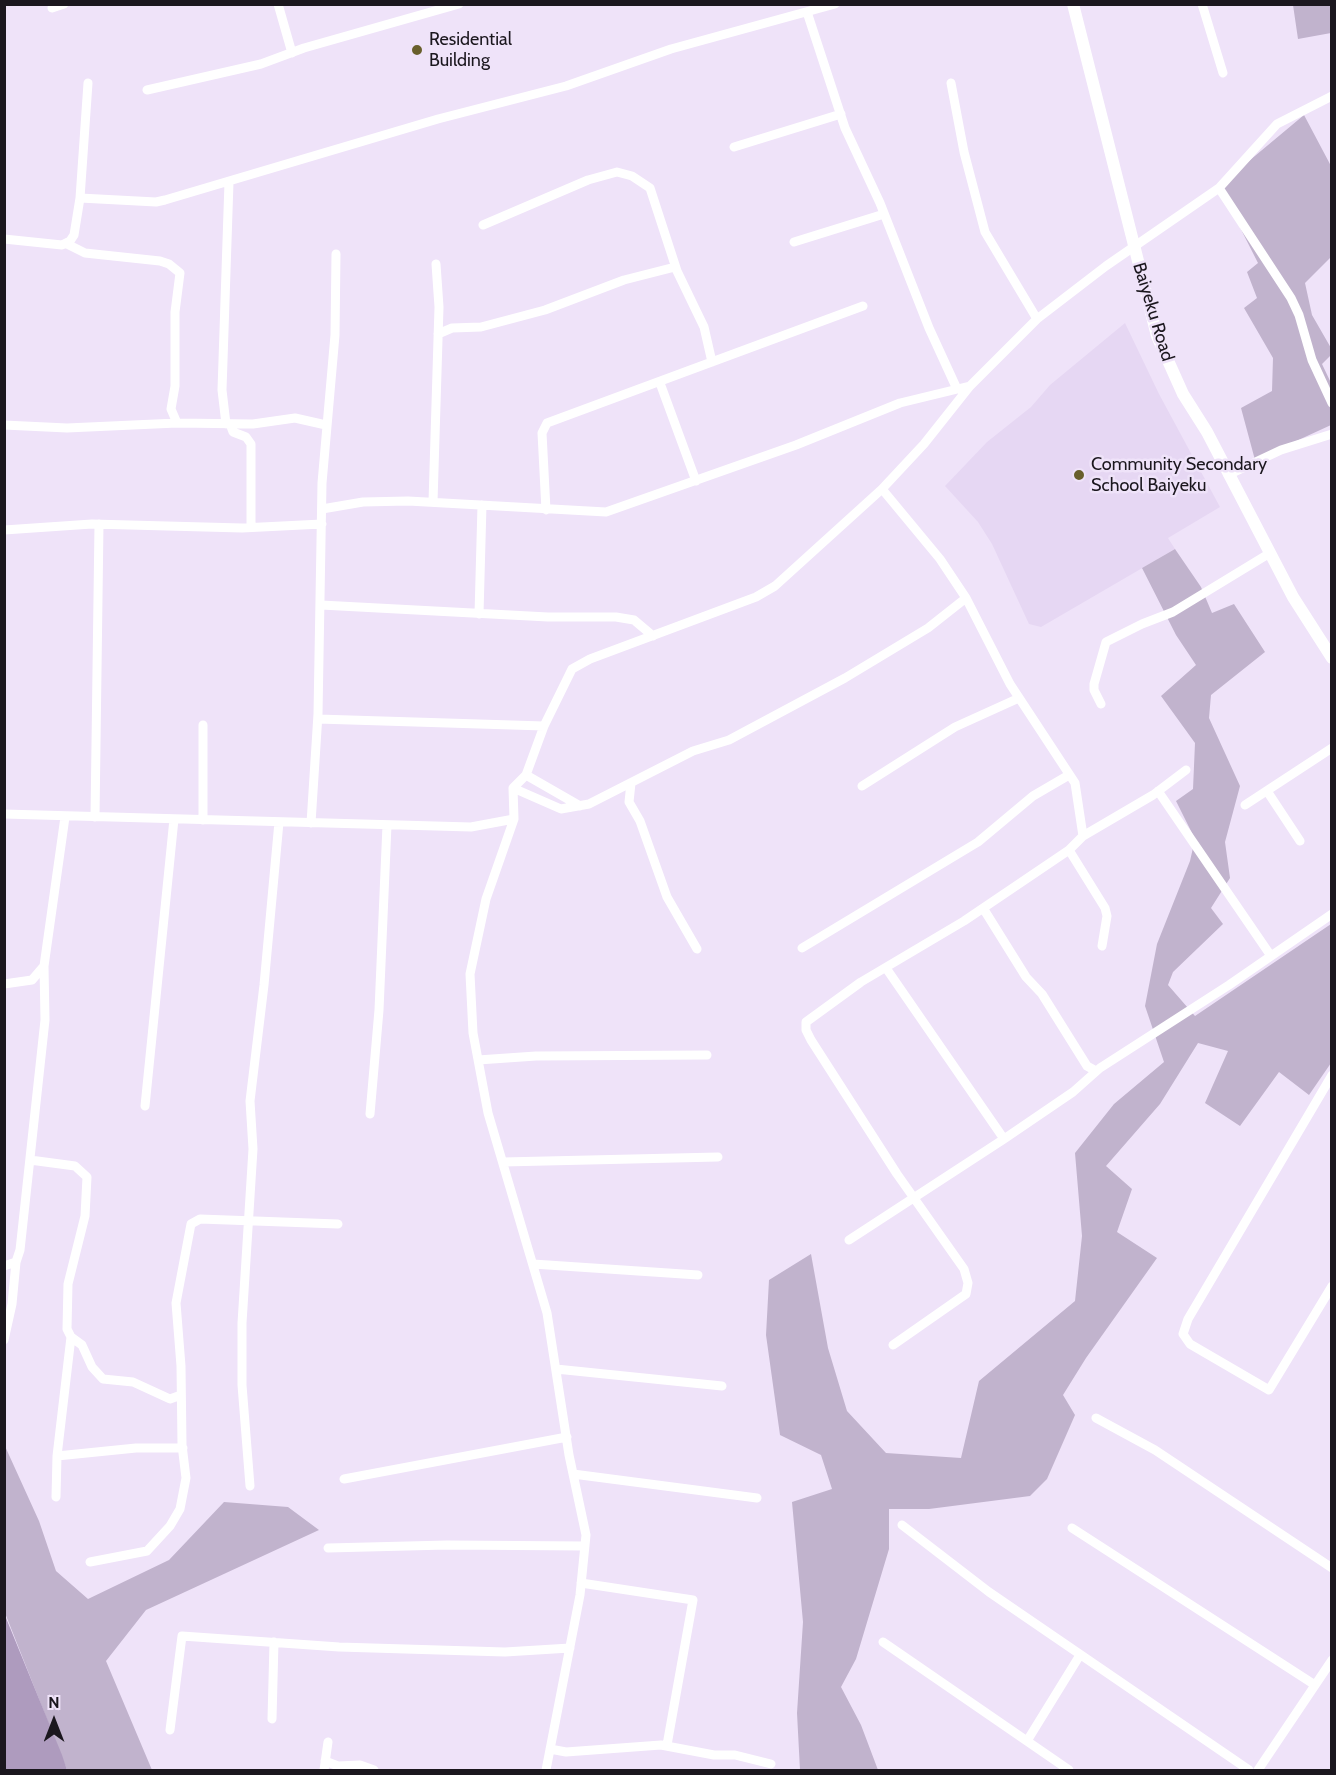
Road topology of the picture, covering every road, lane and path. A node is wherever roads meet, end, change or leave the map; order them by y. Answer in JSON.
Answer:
{"nodes":[{"id":1,"x":64,"y":4,"type":"edge"},
{"id":2,"x":278,"y":4,"type":"edge"},
{"id":3,"x":459,"y":4,"type":"edge"},
{"id":4,"x":835,"y":4,"type":"edge"},
{"id":5,"x":1073,"y":4,"type":"edge"},
{"id":6,"x":1202,"y":4,"type":"edge"},
{"id":7,"x":52,"y":8,"type":"dead end"},
{"id":8,"x":807,"y":12,"type":"junction"},
{"id":9,"x":292,"y":53,"type":"junction"},
{"id":10,"x":1223,"y":73,"type":"dead end"},
{"id":11,"x":88,"y":83,"type":"dead end"},
{"id":12,"x":951,"y":83,"type":"dead end"},
{"id":13,"x":147,"y":90,"type":"dead end"},
{"id":14,"x":1332,"y":96,"type":"edge"},
{"id":15,"x":841,"y":114,"type":"junction"},
{"id":16,"x":734,"y":147,"type":"dead end"},
{"id":17,"x":229,"y":182,"type":"junction"},
{"id":18,"x":1219,"y":188,"type":"junction"},
{"id":19,"x":80,"y":198,"type":"junction"},
{"id":20,"x":884,"y":214,"type":"junction"},
{"id":21,"x":483,"y":225,"type":"dead end"},
{"id":22,"x":4,"y":239,"type":"edge"},
{"id":23,"x":794,"y":242,"type":"dead end"},
{"id":24,"x":67,"y":244,"type":"junction"},
{"id":25,"x":1133,"y":247,"type":"junction"},
{"id":26,"x":336,"y":254,"type":"dead end"},
{"id":27,"x":436,"y":264,"type":"dead end"},
{"id":28,"x":675,"y":267,"type":"junction"},
{"id":29,"x":862,"y":306,"type":"dead end"},
{"id":30,"x":439,"y":318,"type":"junction"},
{"id":31,"x":1037,"y":319,"type":"junction"},
{"id":32,"x":452,"y":328,"type":"junction"},
{"id":33,"x":438,"y":334,"type":"junction"},
{"id":34,"x":712,"y":362,"type":"junction"},
{"id":35,"x":660,"y":383,"type":"junction"},
{"id":36,"x":970,"y":386,"type":"junction"},
{"id":37,"x":957,"y":389,"type":"junction"},
{"id":38,"x":940,"y":392,"type":"junction"},
{"id":39,"x":1332,"y":403,"type":"edge"},
{"id":40,"x":953,"y":406,"type":"junction"},
{"id":41,"x":177,"y":423,"type":"junction"},
{"id":42,"x":228,"y":424,"type":"junction"},
{"id":43,"x":4,"y":425,"type":"edge"},
{"id":44,"x":326,"y":425,"type":"junction"},
{"id":45,"x":1332,"y":434,"type":"edge"},
{"id":46,"x":1228,"y":475,"type":"junction"},
{"id":47,"x":696,"y":481,"type":"junction"},
{"id":48,"x":882,"y":489,"type":"junction"},
{"id":49,"x":433,"y":502,"type":"junction"},
{"id":50,"x":482,"y":505,"type":"junction"},
{"id":51,"x":322,"y":509,"type":"junction"},
{"id":52,"x":546,"y":510,"type":"junction"},
{"id":53,"x":99,"y":524,"type":"junction"},
{"id":54,"x":322,"y":524,"type":"junction"},
{"id":55,"x":251,"y":528,"type":"junction"},
{"id":56,"x":4,"y":530,"type":"edge"},
{"id":57,"x":1269,"y":553,"type":"junction"},
{"id":58,"x":966,"y":598,"type":"junction"},
{"id":59,"x":321,"y":605,"type":"junction"},
{"id":60,"x":479,"y":614,"type":"junction"},
{"id":61,"x":653,"y":636,"type":"junction"},
{"id":62,"x":1332,"y":658,"type":"edge"},
{"id":63,"x":1019,"y":698,"type":"junction"},
{"id":64,"x":1101,"y":704,"type":"dead end"},
{"id":65,"x":318,"y":719,"type":"junction"},
{"id":66,"x":203,"y":725,"type":"dead end"},
{"id":67,"x":544,"y":726,"type":"junction"},
{"id":68,"x":1332,"y":748,"type":"edge"},
{"id":69,"x":1186,"y":770,"type":"dead end"},
{"id":70,"x":526,"y":774,"type":"junction"},
{"id":71,"x":1069,"y":775,"type":"junction"},
{"id":72,"x":631,"y":783,"type":"junction"},
{"id":73,"x":862,"y":786,"type":"dead end"},
{"id":74,"x":513,"y":788,"type":"junction"},
{"id":75,"x":1158,"y":791,"type":"junction"},
{"id":76,"x":1267,"y":791,"type":"junction"},
{"id":77,"x":612,"y":793,"type":"junction"},
{"id":78,"x":629,"y":802,"type":"junction"},
{"id":79,"x":1245,"y":805,"type":"dead end"},
{"id":80,"x":580,"y":806,"type":"junction"},
{"id":81,"x":4,"y":814,"type":"edge"},
{"id":82,"x":65,"y":817,"type":"junction"},
{"id":83,"x":95,"y":817,"type":"junction"},
{"id":84,"x":174,"y":819,"type":"junction"},
{"id":85,"x":514,"y":819,"type":"junction"},
{"id":86,"x":203,"y":820,"type":"junction"},
{"id":87,"x":279,"y":822,"type":"junction"},
{"id":88,"x":311,"y":823,"type":"junction"},
{"id":89,"x":387,"y":825,"type":"junction"},
{"id":90,"x":1083,"y":836,"type":"junction"},
{"id":91,"x":1300,"y":841,"type":"dead end"},
{"id":92,"x":1069,"y":850,"type":"junction"},
{"id":93,"x":983,"y":908,"type":"junction"},
{"id":94,"x":1332,"y":914,"type":"edge"},
{"id":95,"x":1102,"y":946,"type":"dead end"},
{"id":96,"x":802,"y":948,"type":"dead end"},
{"id":97,"x":698,"y":949,"type":"dead end"},
{"id":98,"x":1271,"y":956,"type":"junction"},
{"id":99,"x":44,"y":966,"type":"junction"},
{"id":100,"x":886,"y":968,"type":"junction"},
{"id":101,"x":4,"y":984,"type":"edge"},
{"id":102,"x":707,"y":1055,"type":"dead end"},
{"id":103,"x":478,"y":1060,"type":"junction"},
{"id":104,"x":1087,"y":1066,"type":"junction"},
{"id":105,"x":1096,"y":1071,"type":"junction"},
{"id":106,"x":1332,"y":1075,"type":"edge"},
{"id":107,"x":1086,"y":1081,"type":"junction"},
{"id":108,"x":146,"y":1106,"type":"dead end"},
{"id":109,"x":370,"y":1114,"type":"dead end"},
{"id":110,"x":1004,"y":1139,"type":"junction"},
{"id":111,"x":718,"y":1157,"type":"dead end"},
{"id":112,"x":30,"y":1160,"type":"junction"},
{"id":113,"x":503,"y":1162,"type":"junction"},
{"id":114,"x":919,"y":1196,"type":"junction"},
{"id":115,"x":248,"y":1222,"type":"junction"},
{"id":116,"x":338,"y":1224,"type":"dead end"},
{"id":117,"x":849,"y":1240,"type":"dead end"},
{"id":118,"x":16,"y":1262,"type":"junction"},
{"id":119,"x":533,"y":1264,"type":"junction"},
{"id":120,"x":4,"y":1266,"type":"edge"},
{"id":121,"x":698,"y":1275,"type":"dead end"},
{"id":122,"x":1332,"y":1286,"type":"edge"},
{"id":123,"x":71,"y":1336,"type":"junction"},
{"id":124,"x":4,"y":1340,"type":"edge"},
{"id":125,"x":892,"y":1345,"type":"dead end"},
{"id":126,"x":556,"y":1370,"type":"junction"},
{"id":127,"x":723,"y":1386,"type":"dead end"},
{"id":128,"x":182,"y":1395,"type":"junction"},
{"id":129,"x":1096,"y":1418,"type":"dead end"},
{"id":130,"x":567,"y":1437,"type":"junction"},
{"id":131,"x":183,"y":1448,"type":"junction"},
{"id":132,"x":57,"y":1456,"type":"junction"},
{"id":133,"x":573,"y":1474,"type":"junction"},
{"id":134,"x":344,"y":1479,"type":"dead end"},
{"id":135,"x":250,"y":1486,"type":"dead end"},
{"id":136,"x":56,"y":1497,"type":"dead end"},
{"id":137,"x":756,"y":1498,"type":"dead end"},
{"id":138,"x":902,"y":1525,"type":"dead end"},
{"id":139,"x":1072,"y":1528,"type":"dead end"},
{"id":140,"x":585,"y":1546,"type":"junction"},
{"id":141,"x":328,"y":1548,"type":"dead end"},
{"id":142,"x":90,"y":1562,"type":"dead end"},
{"id":143,"x":1332,"y":1568,"type":"edge"},
{"id":144,"x":581,"y":1583,"type":"junction"},
{"id":145,"x":884,"y":1641,"type":"dead end"},
{"id":146,"x":274,"y":1642,"type":"junction"},
{"id":147,"x":570,"y":1648,"type":"junction"},
{"id":148,"x":1080,"y":1655,"type":"junction"},
{"id":149,"x":1332,"y":1660,"type":"edge"},
{"id":150,"x":1315,"y":1685,"type":"junction"},
{"id":151,"x":272,"y":1719,"type":"dead end"},
{"id":152,"x":170,"y":1730,"type":"dead end"},
{"id":153,"x":1027,"y":1741,"type":"junction"},
{"id":154,"x":328,"y":1742,"type":"dead end"},
{"id":155,"x":667,"y":1745,"type":"junction"},
{"id":156,"x":550,"y":1749,"type":"junction"},
{"id":157,"x":771,"y":1764,"type":"dead end"},
{"id":158,"x":324,"y":1766,"type":"edge"},
{"id":159,"x":374,"y":1770,"type":"edge"},
{"id":160,"x":546,"y":1770,"type":"edge"},
{"id":161,"x":1069,"y":1770,"type":"edge"},
{"id":162,"x":1249,"y":1770,"type":"edge"},
{"id":163,"x":1258,"y":1770,"type":"edge"}],
"edges":[{"from":1,"to":7,"type":"street"},
{"from":2,"to":9,"type":"street"},
{"from":3,"to":9,"type":"street"},
{"from":4,"to":8,"type":"street"},
{"from":5,"to":25,"type":"main road","name":"Baiyeku Road"},
{"from":6,"to":10,"type":"street"},
{"from":8,"to":15,"type":"street"},
{"from":8,"to":17,"type":"street"},
{"from":9,"to":13,"type":"street"},
{"from":11,"to":19,"type":"street"},
{"from":12,"to":31,"type":"street"},
{"from":14,"to":18,"type":"street"},
{"from":15,"to":16,"type":"street"},
{"from":15,"to":20,"type":"street"},
{"from":17,"to":19,"type":"street"},
{"from":17,"to":42,"type":"street"},
{"from":18,"to":25,"type":"street"},
{"from":18,"to":39,"type":"street"},
{"from":19,"to":24,"type":"street"},
{"from":20,"to":23,"type":"street"},
{"from":20,"to":37,"type":"street"},
{"from":21,"to":28,"type":"street"},
{"from":22,"to":24,"type":"street"},
{"from":24,"to":41,"type":"street"},
{"from":25,"to":31,"type":"street"},
{"from":25,"to":46,"type":"main road","name":"Baiyeku Road"},
{"from":26,"to":44,"type":"street"},
{"from":27,"to":30,"type":"street"},
{"from":28,"to":32,"type":"street"},
{"from":28,"to":34,"type":"street"},
{"from":29,"to":34,"type":"street"},
{"from":30,"to":32,"type":"street"},
{"from":30,"to":33,"type":"street"},
{"from":31,"to":36,"type":"street"},
{"from":32,"to":33,"type":"street"},
{"from":33,"to":49,"type":"street"},
{"from":34,"to":35,"type":"street"},
{"from":35,"to":47,"type":"street"},
{"from":35,"to":52,"type":"street"},
{"from":36,"to":37,"type":"street"},
{"from":36,"to":40,"type":"street"},
{"from":37,"to":38,"type":"street"},
{"from":38,"to":40,"type":"street"},
{"from":38,"to":47,"type":"street"},
{"from":40,"to":48,"type":"street"},
{"from":41,"to":42,"type":"street"},
{"from":41,"to":43,"type":"street"},
{"from":42,"to":44,"type":"street"},
{"from":42,"to":55,"type":"street"},
{"from":44,"to":51,"type":"street"},
{"from":45,"to":46,"type":"street"},
{"from":46,"to":57,"type":"main road","name":"Baiyeku Road"},
{"from":47,"to":52,"type":"street"},
{"from":48,"to":58,"type":"street"},
{"from":48,"to":61,"type":"street"},
{"from":49,"to":50,"type":"street"},
{"from":49,"to":51,"type":"street"},
{"from":50,"to":52,"type":"street"},
{"from":50,"to":60,"type":"street"},
{"from":51,"to":54,"type":"street"},
{"from":53,"to":55,"type":"street"},
{"from":53,"to":56,"type":"street"},
{"from":53,"to":83,"type":"street"},
{"from":54,"to":55,"type":"street"},
{"from":54,"to":59,"type":"street"},
{"from":57,"to":62,"type":"main road","name":"Baiyeku Road"},
{"from":57,"to":64,"type":"street"},
{"from":58,"to":63,"type":"street"},
{"from":58,"to":72,"type":"street"},
{"from":59,"to":60,"type":"street"},
{"from":59,"to":65,"type":"street"},
{"from":60,"to":61,"type":"street"},
{"from":61,"to":67,"type":"street"},
{"from":63,"to":71,"type":"street"},
{"from":63,"to":73,"type":"street"},
{"from":65,"to":67,"type":"street"},
{"from":65,"to":88,"type":"street"},
{"from":66,"to":86,"type":"street"},
{"from":67,"to":70,"type":"street"},
{"from":68,"to":76,"type":"street"},
{"from":69,"to":75,"type":"street"},
{"from":70,"to":74,"type":"street"},
{"from":70,"to":80,"type":"street"},
{"from":71,"to":90,"type":"street"},
{"from":71,"to":96,"type":"street"},
{"from":72,"to":77,"type":"street"},
{"from":72,"to":78,"type":"street"},
{"from":74,"to":80,"type":"street"},
{"from":74,"to":85,"type":"street"},
{"from":75,"to":90,"type":"street"},
{"from":75,"to":98,"type":"street"},
{"from":76,"to":79,"type":"street"},
{"from":76,"to":91,"type":"street"},
{"from":77,"to":78,"type":"street"},
{"from":77,"to":80,"type":"street"},
{"from":78,"to":97,"type":"street"},
{"from":81,"to":82,"type":"street"},
{"from":82,"to":83,"type":"street"},
{"from":82,"to":99,"type":"street"},
{"from":83,"to":84,"type":"street"},
{"from":84,"to":86,"type":"street"},
{"from":84,"to":108,"type":"street"},
{"from":85,"to":89,"type":"street"},
{"from":85,"to":103,"type":"street"},
{"from":86,"to":87,"type":"street"},
{"from":87,"to":88,"type":"street"},
{"from":87,"to":115,"type":"street"},
{"from":88,"to":89,"type":"street"},
{"from":89,"to":109,"type":"street"},
{"from":90,"to":92,"type":"street"},
{"from":92,"to":93,"type":"street"},
{"from":92,"to":95,"type":"street"},
{"from":93,"to":100,"type":"street"},
{"from":93,"to":104,"type":"street"},
{"from":94,"to":98,"type":"street"},
{"from":98,"to":105,"type":"street"},
{"from":99,"to":101,"type":"street"},
{"from":99,"to":112,"type":"street"},
{"from":100,"to":110,"type":"street"},
{"from":100,"to":114,"type":"street"},
{"from":102,"to":103,"type":"street"},
{"from":103,"to":113,"type":"street"},
{"from":104,"to":105,"type":"street"},
{"from":104,"to":107,"type":"street"},
{"from":105,"to":107,"type":"street"},
{"from":106,"to":122,"type":"street"},
{"from":107,"to":110,"type":"street"},
{"from":110,"to":114,"type":"street"},
{"from":111,"to":113,"type":"street"},
{"from":112,"to":118,"type":"street"},
{"from":112,"to":123,"type":"street"},
{"from":113,"to":119,"type":"street"},
{"from":114,"to":117,"type":"street"},
{"from":114,"to":125,"type":"street"},
{"from":115,"to":116,"type":"street"},
{"from":115,"to":128,"type":"street"},
{"from":115,"to":135,"type":"street"},
{"from":118,"to":120,"type":"street"},
{"from":118,"to":124,"type":"street"},
{"from":119,"to":121,"type":"street"},
{"from":119,"to":126,"type":"street"},
{"from":123,"to":128,"type":"street"},
{"from":123,"to":132,"type":"street"},
{"from":126,"to":127,"type":"street"},
{"from":126,"to":130,"type":"street"},
{"from":128,"to":131,"type":"street"},
{"from":129,"to":143,"type":"street"},
{"from":130,"to":133,"type":"street"},
{"from":130,"to":134,"type":"street"},
{"from":131,"to":132,"type":"street"},
{"from":131,"to":142,"type":"street"},
{"from":132,"to":136,"type":"street"},
{"from":133,"to":137,"type":"street"},
{"from":133,"to":140,"type":"street"},
{"from":138,"to":148,"type":"street"},
{"from":139,"to":150,"type":"street"},
{"from":140,"to":141,"type":"street"},
{"from":140,"to":144,"type":"street"},
{"from":144,"to":147,"type":"street"},
{"from":144,"to":155,"type":"street"},
{"from":145,"to":153,"type":"street"},
{"from":146,"to":147,"type":"street"},
{"from":146,"to":151,"type":"street"},
{"from":146,"to":152,"type":"street"},
{"from":147,"to":156,"type":"street"},
{"from":148,"to":153,"type":"street"},
{"from":148,"to":162,"type":"street"},
{"from":149,"to":150,"type":"street"},
{"from":150,"to":163,"type":"street"},
{"from":153,"to":161,"type":"street"},
{"from":154,"to":158,"type":"street"},
{"from":155,"to":156,"type":"street"},
{"from":155,"to":157,"type":"street"},
{"from":156,"to":160,"type":"street"},
{"from":158,"to":159,"type":"street"}]}
